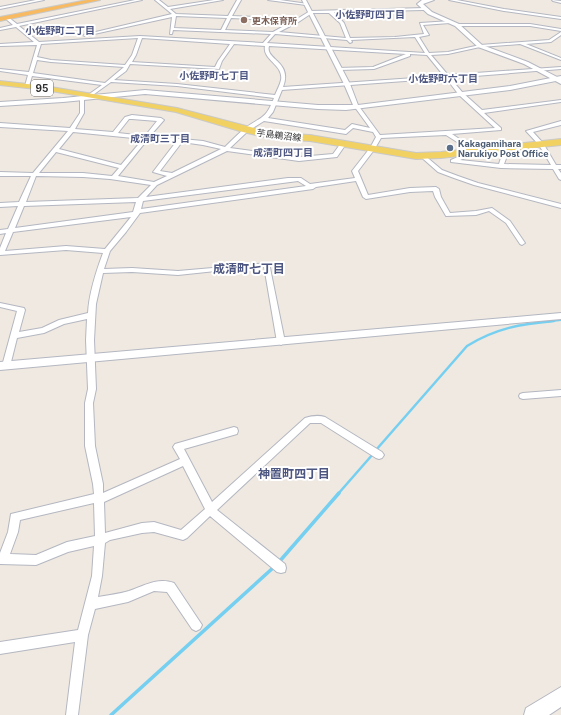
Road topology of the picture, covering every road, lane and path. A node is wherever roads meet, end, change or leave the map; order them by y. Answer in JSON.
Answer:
{"nodes":[{"id":1,"x":42,"y":0,"type":"edge"},
{"id":2,"x":81,"y":0,"type":"edge"},
{"id":3,"x":97,"y":0,"type":"edge"},
{"id":4,"x":140,"y":0,"type":"edge"},
{"id":5,"x":157,"y":0,"type":"edge"},
{"id":6,"x":221,"y":0,"type":"edge"},
{"id":7,"x":239,"y":0,"type":"edge"},
{"id":8,"x":270,"y":0,"type":"edge"},
{"id":9,"x":431,"y":0,"type":"edge"},
{"id":10,"x":450,"y":0,"type":"edge"},
{"id":11,"x":554,"y":0,"type":"edge"},
{"id":12,"x":305,"y":2,"type":"edge"},
{"id":13,"x":561,"y":2,"type":"edge"},
{"id":14,"x":0,"y":8,"type":"edge"},
{"id":15,"x":167,"y":8,"type":"junction"},
{"id":16,"x":424,"y":9,"type":"junction"},
{"id":17,"x":310,"y":12,"type":"junction"},
{"id":18,"x":330,"y":12,"type":"junction"},
{"id":19,"x":174,"y":15,"type":"junction"},
{"id":20,"x":2,"y":16,"type":"edge"},
{"id":21,"x":230,"y":16,"type":"junction"},
{"id":22,"x":561,"y":18,"type":"edge"},
{"id":23,"x":299,"y":20,"type":"junction"},
{"id":24,"x":450,"y":22,"type":"junction"},
{"id":25,"x":456,"y":25,"type":"junction"},
{"id":26,"x":15,"y":26,"type":"junction"},
{"id":27,"x":0,"y":29,"type":"edge"},
{"id":28,"x":172,"y":29,"type":"junction"},
{"id":29,"x":561,"y":30,"type":"edge"},
{"id":30,"x":222,"y":31,"type":"junction"},
{"id":31,"x":274,"y":33,"type":"junction"},
{"id":32,"x":561,"y":33,"type":"edge"},
{"id":33,"x":416,"y":36,"type":"junction"},
{"id":34,"x":322,"y":37,"type":"junction"},
{"id":35,"x":140,"y":38,"type":"junction"},
{"id":36,"x":348,"y":39,"type":"junction"},
{"id":37,"x":74,"y":40,"type":"junction"},
{"id":38,"x":169,"y":40,"type":"junction"},
{"id":39,"x":233,"y":43,"type":"junction"},
{"id":40,"x":520,"y":43,"type":"junction"},
{"id":41,"x":39,"y":44,"type":"junction"},
{"id":42,"x":0,"y":45,"type":"edge"},
{"id":43,"x":266,"y":45,"type":"junction"},
{"id":44,"x":480,"y":46,"type":"junction"},
{"id":45,"x":328,"y":49,"type":"junction"},
{"id":46,"x":354,"y":50,"type":"junction"},
{"id":47,"x":415,"y":53,"type":"junction"},
{"id":48,"x":428,"y":54,"type":"junction"},
{"id":49,"x":35,"y":58,"type":"junction"},
{"id":50,"x":561,"y":59,"type":"edge"},
{"id":51,"x":128,"y":64,"type":"junction"},
{"id":52,"x":561,"y":68,"type":"edge"},
{"id":53,"x":339,"y":69,"type":"junction"},
{"id":54,"x":0,"y":70,"type":"edge"},
{"id":55,"x":541,"y":70,"type":"junction"},
{"id":56,"x":31,"y":74,"type":"junction"},
{"id":57,"x":447,"y":77,"type":"junction"},
{"id":58,"x":559,"y":80,"type":"edge"},
{"id":59,"x":107,"y":82,"type":"junction"},
{"id":60,"x":0,"y":83,"type":"edge"},
{"id":61,"x":347,"y":84,"type":"junction"},
{"id":62,"x":27,"y":86,"type":"junction"},
{"id":63,"x":280,"y":89,"type":"junction"},
{"id":64,"x":461,"y":94,"type":"junction"},
{"id":65,"x":88,"y":96,"type":"junction"},
{"id":66,"x":277,"y":97,"type":"junction"},
{"id":67,"x":561,"y":101,"type":"edge"},
{"id":68,"x":0,"y":104,"type":"edge"},
{"id":69,"x":273,"y":104,"type":"junction"},
{"id":70,"x":356,"y":106,"type":"junction"},
{"id":71,"x":480,"y":112,"type":"junction"},
{"id":72,"x":264,"y":119,"type":"junction"},
{"id":73,"x":561,"y":123,"type":"edge"},
{"id":74,"x":0,"y":125,"type":"edge"},
{"id":75,"x":72,"y":130,"type":"junction"},
{"id":76,"x":246,"y":130,"type":"junction"},
{"id":77,"x":375,"y":131,"type":"junction"},
{"id":78,"x":447,"y":133,"type":"junction"},
{"id":79,"x":114,"y":134,"type":"junction"},
{"id":80,"x":379,"y":137,"type":"junction"},
{"id":81,"x":147,"y":138,"type":"junction"},
{"id":82,"x":180,"y":141,"type":"junction"},
{"id":83,"x":561,"y":142,"type":"edge"},
{"id":84,"x":343,"y":144,"type":"junction"},
{"id":85,"x":541,"y":144,"type":"junction"},
{"id":86,"x":507,"y":148,"type":"junction"},
{"id":87,"x":226,"y":149,"type":"junction"},
{"id":88,"x":372,"y":149,"type":"junction"},
{"id":89,"x":55,"y":150,"type":"junction"},
{"id":90,"x":474,"y":151,"type":"junction"},
{"id":91,"x":423,"y":156,"type":"junction"},
{"id":92,"x":501,"y":166,"type":"junction"},
{"id":93,"x":558,"y":167,"type":"edge"},
{"id":94,"x":122,"y":168,"type":"junction"},
{"id":95,"x":0,"y":174,"type":"edge"},
{"id":96,"x":34,"y":175,"type":"junction"},
{"id":97,"x":172,"y":175,"type":"junction"},
{"id":98,"x":114,"y":177,"type":"junction"},
{"id":99,"x":561,"y":178,"type":"edge"},
{"id":100,"x":357,"y":179,"type":"junction"},
{"id":101,"x":328,"y":183,"type":"junction"},
{"id":102,"x":155,"y":184,"type":"junction"},
{"id":103,"x":140,"y":200,"type":"junction"},
{"id":104,"x":21,"y":203,"type":"junction"},
{"id":105,"x":0,"y":205,"type":"edge"},
{"id":106,"x":561,"y":206,"type":"edge"},
{"id":107,"x":136,"y":213,"type":"junction"},
{"id":108,"x":10,"y":231,"type":"junction"},
{"id":109,"x":0,"y":232,"type":"edge"},
{"id":110,"x":522,"y":243,"type":"dead end"},
{"id":111,"x":107,"y":251,"type":"junction"},
{"id":112,"x":0,"y":253,"type":"edge"},
{"id":113,"x":100,"y":271,"type":"junction"},
{"id":114,"x":0,"y":305,"type":"edge"},
{"id":115,"x":92,"y":315,"type":"junction"},
{"id":116,"x":561,"y":316,"type":"edge"},
{"id":117,"x":14,"y":336,"type":"junction"},
{"id":118,"x":280,"y":342,"type":"junction"},
{"id":119,"x":92,"y":358,"type":"junction"},
{"id":120,"x":3,"y":366,"type":"edge"},
{"id":121,"x":561,"y":393,"type":"edge"},
{"id":122,"x":523,"y":396,"type":"dead end"},
{"id":123,"x":234,"y":432,"type":"dead end"},
{"id":124,"x":376,"y":453,"type":"dead end"},
{"id":125,"x":185,"y":461,"type":"junction"},
{"id":126,"x":99,"y":498,"type":"junction"},
{"id":127,"x":211,"y":511,"type":"junction"},
{"id":128,"x":100,"y":540,"type":"junction"},
{"id":129,"x":2,"y":559,"type":"edge"},
{"id":130,"x":278,"y":565,"type":"dead end"},
{"id":131,"x":91,"y":604,"type":"junction"},
{"id":132,"x":196,"y":625,"type":"dead end"},
{"id":133,"x":82,"y":635,"type":"junction"},
{"id":134,"x":0,"y":648,"type":"edge"},
{"id":135,"x":561,"y":696,"type":"edge"},
{"id":136,"x":72,"y":715,"type":"edge"},
{"id":137,"x":533,"y":715,"type":"edge"}],
"edges":[{"from":1,"to":14,"type":"street"},
{"from":2,"to":20,"type":"highway"},
{"from":3,"to":20,"type":"highway"},
{"from":4,"to":26,"type":"street"},
{"from":5,"to":15,"type":"street"},
{"from":6,"to":15,"type":"street"},
{"from":7,"to":21,"type":"street"},
{"from":8,"to":12,"type":"street"},
{"from":9,"to":16,"type":"main road"},
{"from":10,"to":22,"type":"street"},
{"from":11,"to":13,"type":"street"},
{"from":12,"to":17,"type":"street"},
{"from":15,"to":19,"type":"street"},
{"from":16,"to":18,"type":"street"},
{"from":16,"to":24,"type":"main road"},
{"from":17,"to":18,"type":"street"},
{"from":17,"to":23,"type":"street"},
{"from":17,"to":34,"type":"street"},
{"from":18,"to":36,"type":"street"},
{"from":19,"to":21,"type":"street"},
{"from":19,"to":28,"type":"street"},
{"from":19,"to":37,"type":"street"},
{"from":20,"to":26,"type":"street"},
{"from":21,"to":23,"type":"street"},
{"from":21,"to":30,"type":"street"},
{"from":23,"to":31,"type":"street"},
{"from":24,"to":25,"type":"main road"},
{"from":24,"to":33,"type":"street"},
{"from":25,"to":29,"type":"street"},
{"from":25,"to":44,"type":"main road"},
{"from":26,"to":27,"type":"street"},
{"from":26,"to":41,"type":"street"},
{"from":28,"to":30,"type":"street"},
{"from":28,"to":38,"type":"street"},
{"from":30,"to":31,"type":"street"},
{"from":31,"to":34,"type":"street"},
{"from":31,"to":43,"type":"street"},
{"from":32,"to":40,"type":"street"},
{"from":33,"to":36,"type":"street"},
{"from":33,"to":48,"type":"street"},
{"from":34,"to":36,"type":"street"},
{"from":34,"to":45,"type":"street"},
{"from":35,"to":37,"type":"street"},
{"from":35,"to":38,"type":"street"},
{"from":35,"to":51,"type":"street"},
{"from":36,"to":46,"type":"street"},
{"from":37,"to":41,"type":"street"},
{"from":38,"to":39,"type":"street"},
{"from":39,"to":43,"type":"street"},
{"from":39,"to":51,"type":"street"},
{"from":40,"to":44,"type":"street"},
{"from":40,"to":50,"type":"street"},
{"from":41,"to":42,"type":"street"},
{"from":41,"to":49,"type":"street"},
{"from":43,"to":45,"type":"street"},
{"from":43,"to":63,"type":"street"},
{"from":44,"to":48,"type":"street"},
{"from":44,"to":55,"type":"main road"},
{"from":45,"to":46,"type":"street"},
{"from":45,"to":53,"type":"street"},
{"from":46,"to":47,"type":"street"},
{"from":47,"to":48,"type":"street"},
{"from":47,"to":53,"type":"street"},
{"from":48,"to":57,"type":"street"},
{"from":49,"to":51,"type":"street"},
{"from":49,"to":56,"type":"street"},
{"from":51,"to":59,"type":"street"},
{"from":52,"to":55,"type":"street"},
{"from":53,"to":61,"type":"street"},
{"from":54,"to":56,"type":"street"},
{"from":55,"to":57,"type":"street"},
{"from":55,"to":58,"type":"main road"},
{"from":56,"to":59,"type":"street"},
{"from":56,"to":62,"type":"street"},
{"from":57,"to":61,"type":"street"},
{"from":57,"to":64,"type":"street"},
{"from":58,"to":64,"type":"street"},
{"from":59,"to":65,"type":"street"},
{"from":59,"to":66,"type":"street"},
{"from":60,"to":62,"type":"main road","name":"芋島鵜沼線","number":"95"},
{"from":61,"to":63,"type":"street"},
{"from":61,"to":70,"type":"street"},
{"from":62,"to":65,"type":"main road","name":"芋島鵜沼線","number":"95"},
{"from":63,"to":66,"type":"street"},
{"from":64,"to":70,"type":"street"},
{"from":64,"to":71,"type":"street"},
{"from":65,"to":68,"type":"street"},
{"from":65,"to":69,"type":"street"},
{"from":65,"to":75,"type":"street"},
{"from":65,"to":76,"type":"main road","name":"芋島鵜沼線","number":"95"},
{"from":66,"to":69,"type":"street"},
{"from":67,"to":71,"type":"street"},
{"from":69,"to":70,"type":"street"},
{"from":69,"to":72,"type":"street"},
{"from":70,"to":77,"type":"street"},
{"from":71,"to":78,"type":"street"},
{"from":72,"to":76,"type":"street"},
{"from":72,"to":77,"type":"street"},
{"from":73,"to":85,"type":"street"},
{"from":74,"to":75,"type":"street"},
{"from":75,"to":79,"type":"street"},
{"from":75,"to":89,"type":"street"},
{"from":76,"to":84,"type":"main road","name":"芋島鵜沼線","number":"95"},
{"from":76,"to":87,"type":"street"},
{"from":77,"to":80,"type":"street"},
{"from":78,"to":80,"type":"street"},
{"from":78,"to":90,"type":"street"},
{"from":79,"to":81,"type":"street"},
{"from":79,"to":81,"type":"street"},
{"from":80,"to":88,"type":"street"},
{"from":81,"to":82,"type":"street"},
{"from":81,"to":94,"type":"street"},
{"from":82,"to":87,"type":"street"},
{"from":82,"to":97,"type":"street"},
{"from":83,"to":85,"type":"main road","name":"芋島鵜沼線","number":"95"},
{"from":84,"to":87,"type":"street"},
{"from":84,"to":88,"type":"main road","name":"芋島鵜沼線","number":"95"},
{"from":85,"to":86,"type":"main road","name":"芋島鵜沼線","number":"95"},
{"from":85,"to":93,"type":"street"},
{"from":86,"to":90,"type":"main road","name":"芋島鵜沼線","number":"95"},
{"from":86,"to":92,"type":"street"},
{"from":87,"to":97,"type":"street"},
{"from":88,"to":91,"type":"main road","name":"芋島鵜沼線","number":"95"},
{"from":88,"to":100,"type":"street"},
{"from":89,"to":94,"type":"street"},
{"from":89,"to":96,"type":"street"},
{"from":90,"to":91,"type":"main road","name":"芋島鵜沼線","number":"95"},
{"from":90,"to":92,"type":"street"},
{"from":91,"to":106,"type":"street"},
{"from":92,"to":93,"type":"street"},
{"from":93,"to":99,"type":"street"},
{"from":94,"to":98,"type":"street"},
{"from":95,"to":96,"type":"street"},
{"from":96,"to":98,"type":"street"},
{"from":96,"to":104,"type":"street"},
{"from":97,"to":102,"type":"street"},
{"from":98,"to":102,"type":"street"},
{"from":100,"to":101,"type":"street"},
{"from":100,"to":110,"type":"street"},
{"from":101,"to":103,"type":"street"},
{"from":101,"to":107,"type":"street"},
{"from":102,"to":103,"type":"street"},
{"from":103,"to":104,"type":"street"},
{"from":103,"to":107,"type":"street"},
{"from":104,"to":105,"type":"street"},
{"from":104,"to":108,"type":"street"},
{"from":107,"to":108,"type":"street"},
{"from":107,"to":111,"type":"street"},
{"from":108,"to":109,"type":"street"},
{"from":108,"to":112,"type":"street"},
{"from":111,"to":112,"type":"street"},
{"from":111,"to":113,"type":"street"},
{"from":113,"to":115,"type":"street"},
{"from":113,"to":118,"type":"street"},
{"from":114,"to":117,"type":"street"},
{"from":115,"to":117,"type":"street"},
{"from":115,"to":119,"type":"street"},
{"from":116,"to":118,"type":"street"},
{"from":117,"to":120,"type":"street"},
{"from":118,"to":119,"type":"street"},
{"from":119,"to":120,"type":"street"},
{"from":119,"to":126,"type":"street"},
{"from":121,"to":122,"type":"street"},
{"from":123,"to":125,"type":"street"},
{"from":124,"to":127,"type":"street"},
{"from":125,"to":126,"type":"street"},
{"from":125,"to":127,"type":"street"},
{"from":126,"to":128,"type":"street"},
{"from":126,"to":129,"type":"street"},
{"from":127,"to":128,"type":"street"},
{"from":127,"to":130,"type":"street"},
{"from":128,"to":129,"type":"street"},
{"from":128,"to":131,"type":"street"},
{"from":131,"to":132,"type":"street"},
{"from":131,"to":133,"type":"street"},
{"from":133,"to":134,"type":"street"},
{"from":133,"to":136,"type":"street"},
{"from":135,"to":137,"type":"main road"}]}
